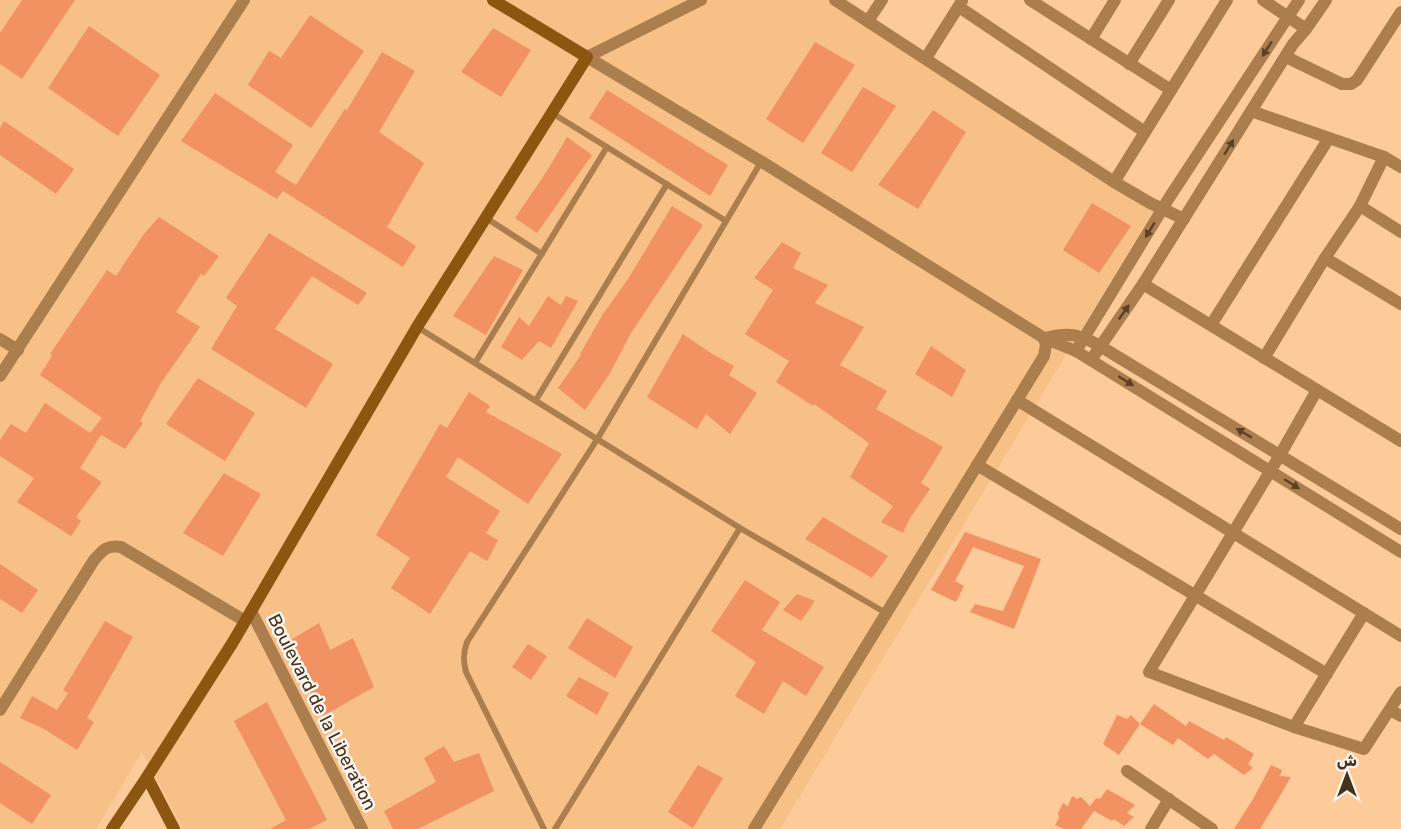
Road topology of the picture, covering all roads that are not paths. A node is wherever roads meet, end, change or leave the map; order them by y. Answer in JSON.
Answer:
{"nodes":[{"id":1,"x":244,"y":0,"type":"edge"},
{"id":2,"x":493,"y":0,"type":"edge"},
{"id":3,"x":701,"y":0,"type":"edge"},
{"id":4,"x":836,"y":0,"type":"edge"},
{"id":5,"x":882,"y":0,"type":"edge"},
{"id":6,"x":1115,"y":0,"type":"edge"},
{"id":7,"x":1169,"y":0,"type":"edge"},
{"id":8,"x":1227,"y":0,"type":"edge"},
{"id":9,"x":1263,"y":0,"type":"edge"},
{"id":10,"x":1299,"y":0,"type":"edge"},
{"id":11,"x":1326,"y":0,"type":"edge"},
{"id":12,"x":1033,"y":1,"type":"edge"},
{"id":13,"x":961,"y":3,"type":"edge"},
{"id":14,"x":1401,"y":12,"type":"edge"},
{"id":15,"x":1288,"y":17,"type":"junction"},
{"id":16,"x":868,"y":21,"type":"junction"},
{"id":17,"x":1306,"y":29,"type":"junction"},
{"id":18,"x":1091,"y":39,"type":"junction"},
{"id":19,"x":587,"y":57,"type":"junction"},
{"id":20,"x":1286,"y":57,"type":"junction"},
{"id":21,"x":926,"y":58,"type":"junction"},
{"id":22,"x":1129,"y":64,"type":"junction"},
{"id":23,"x":1171,"y":90,"type":"junction"},
{"id":24,"x":1251,"y":111,"type":"junction"},
{"id":25,"x":552,"y":113,"type":"junction"},
{"id":26,"x":1145,"y":132,"type":"junction"},
{"id":27,"x":1329,"y":138,"type":"junction"},
{"id":28,"x":608,"y":147,"type":"junction"},
{"id":29,"x":1384,"y":157,"type":"junction"},
{"id":30,"x":762,"y":162,"type":"junction"},
{"id":31,"x":1401,"y":167,"type":"edge"},
{"id":32,"x":1114,"y":182,"type":"junction"},
{"id":33,"x":667,"y":184,"type":"junction"},
{"id":34,"x":1360,"y":206,"type":"junction"},
{"id":35,"x":1162,"y":209,"type":"junction"},
{"id":36,"x":486,"y":218,"type":"junction"},
{"id":37,"x":1184,"y":219,"type":"junction"},
{"id":38,"x":726,"y":221,"type":"junction"},
{"id":39,"x":1401,"y":232,"type":"edge"},
{"id":40,"x":542,"y":254,"type":"junction"},
{"id":41,"x":1325,"y":258,"type":"junction"},
{"id":42,"x":1143,"y":284,"type":"junction"},
{"id":43,"x":1401,"y":304,"type":"edge"},
{"id":44,"x":1211,"y":325,"type":"junction"},
{"id":45,"x":417,"y":327,"type":"junction"},
{"id":46,"x":1084,"y":337,"type":"junction"},
{"id":47,"x":1044,"y":338,"type":"junction"},
{"id":48,"x":0,"y":339,"type":"edge"},
{"id":49,"x":1100,"y":346,"type":"junction"},
{"id":50,"x":18,"y":350,"type":"junction"},
{"id":51,"x":1076,"y":351,"type":"junction"},
{"id":52,"x":1264,"y":358,"type":"junction"},
{"id":53,"x":1091,"y":360,"type":"junction"},
{"id":54,"x":475,"y":363,"type":"junction"},
{"id":55,"x":0,"y":376,"type":"edge"},
{"id":56,"x":1317,"y":390,"type":"junction"},
{"id":57,"x":536,"y":400,"type":"junction"},
{"id":58,"x":1017,"y":400,"type":"junction"},
{"id":59,"x":598,"y":438,"type":"junction"},
{"id":60,"x":1401,"y":441,"type":"edge"},
{"id":61,"x":1280,"y":455,"type":"junction"},
{"id":62,"x":977,"y":465,"type":"junction"},
{"id":63,"x":1270,"y":470,"type":"junction"},
{"id":64,"x":740,"y":528,"type":"junction"},
{"id":65,"x":1401,"y":529,"type":"edge"},
{"id":66,"x":1233,"y":533,"type":"junction"},
{"id":67,"x":1401,"y":552,"type":"edge"},
{"id":68,"x":1194,"y":595,"type":"junction"},
{"id":69,"x":886,"y":613,"type":"junction"},
{"id":70,"x":1364,"y":613,"type":"junction"},
{"id":71,"x":248,"y":616,"type":"junction"},
{"id":72,"x":1401,"y":636,"type":"edge"},
{"id":73,"x":1327,"y":674,"type":"junction"},
{"id":74,"x":1401,"y":692,"type":"edge"},
{"id":75,"x":0,"y":710,"type":"edge"},
{"id":76,"x":1390,"y":710,"type":"junction"},
{"id":77,"x":1401,"y":716,"type":"edge"},
{"id":78,"x":1294,"y":727,"type":"junction"},
{"id":79,"x":1127,"y":771,"type":"dead end"},
{"id":80,"x":147,"y":777,"type":"junction"},
{"id":81,"x":1169,"y":799,"type":"junction"},
{"id":82,"x":112,"y":829,"type":"edge"},
{"id":83,"x":174,"y":829,"type":"edge"},
{"id":84,"x":362,"y":829,"type":"edge"},
{"id":85,"x":544,"y":829,"type":"edge"},
{"id":86,"x":555,"y":829,"type":"edge"},
{"id":87,"x":754,"y":829,"type":"edge"},
{"id":88,"x":1151,"y":829,"type":"edge"},
{"id":89,"x":1212,"y":829,"type":"edge"}],
"edges":[{"from":1,"to":50,"type":"street"},
{"from":2,"to":19,"type":"street"},
{"from":3,"to":19,"type":"street"},
{"from":4,"to":16,"type":"street"},
{"from":5,"to":16,"type":"street"},
{"from":6,"to":18,"type":"street"},
{"from":7,"to":22,"type":"street"},
{"from":8,"to":23,"type":"street"},
{"from":9,"to":15,"type":"street"},
{"from":10,"to":15,"type":"street"},
{"from":11,"to":17,"type":"street"},
{"from":12,"to":18,"type":"street"},
{"from":13,"to":21,"type":"street"},
{"from":13,"to":26,"type":"street"},
{"from":14,"to":20,"type":"street"},
{"from":15,"to":17,"type":"street"},
{"from":15,"to":35,"type":"street","one_way":true},
{"from":16,"to":21,"type":"street"},
{"from":17,"to":20,"type":"street"},
{"from":18,"to":22,"type":"street"},
{"from":19,"to":25,"type":"street"},
{"from":19,"to":30,"type":"street"},
{"from":20,"to":24,"type":"street"},
{"from":21,"to":32,"type":"street"},
{"from":22,"to":23,"type":"street"},
{"from":23,"to":26,"type":"street"},
{"from":24,"to":27,"type":"street"},
{"from":37,"to":24,"type":"street","one_way":true},
{"from":25,"to":28,"type":"lane"},
{"from":25,"to":36,"type":"street"},
{"from":26,"to":32,"type":"street"},
{"from":27,"to":29,"type":"street"},
{"from":27,"to":44,"type":"street"},
{"from":28,"to":33,"type":"lane"},
{"from":28,"to":40,"type":"lane"},
{"from":29,"to":31,"type":"street"},
{"from":29,"to":34,"type":"street"},
{"from":30,"to":38,"type":"lane"},
{"from":30,"to":47,"type":"street"},
{"from":32,"to":35,"type":"street"},
{"from":33,"to":38,"type":"lane"},
{"from":33,"to":57,"type":"lane"},
{"from":34,"to":39,"type":"street"},
{"from":34,"to":41,"type":"street"},
{"from":35,"to":37,"type":"street"},
{"from":35,"to":46,"type":"street","one_way":true},
{"from":36,"to":40,"type":"lane"},
{"from":36,"to":45,"type":"street"},
{"from":37,"to":42,"type":"street"},
{"from":38,"to":59,"type":"lane"},
{"from":40,"to":54,"type":"lane"},
{"from":41,"to":43,"type":"street"},
{"from":41,"to":52,"type":"street"},
{"from":42,"to":44,"type":"street"},
{"from":49,"to":42,"type":"street","one_way":true},
{"from":44,"to":52,"type":"street"},
{"from":45,"to":54,"type":"lane"},
{"from":45,"to":71,"type":"street"},
{"from":46,"to":47,"type":"street"},
{"from":46,"to":49,"type":"street"},
{"from":46,"to":51,"type":"street"},
{"from":47,"to":51,"type":"street"},
{"from":47,"to":58,"type":"street"},
{"from":48,"to":50,"type":"street"},
{"from":49,"to":53,"type":"street"},
{"from":61,"to":49,"type":"street","one_way":true},
{"from":50,"to":55,"type":"street"},
{"from":51,"to":53,"type":"street"},
{"from":52,"to":56,"type":"street"},
{"from":53,"to":63,"type":"street","one_way":true},
{"from":54,"to":57,"type":"lane"},
{"from":56,"to":60,"type":"street"},
{"from":56,"to":61,"type":"street"},
{"from":57,"to":59,"type":"lane"},
{"from":58,"to":62,"type":"street"},
{"from":58,"to":66,"type":"street"},
{"from":59,"to":64,"type":"lane"},
{"from":59,"to":85,"type":"lane"},
{"from":61,"to":63,"type":"street"},
{"from":61,"to":65,"type":"street"},
{"from":62,"to":68,"type":"street"},
{"from":62,"to":69,"type":"street"},
{"from":63,"to":66,"type":"street"},
{"from":63,"to":67,"type":"street","one_way":true},
{"from":64,"to":69,"type":"lane"},
{"from":64,"to":86,"type":"lane"},
{"from":66,"to":68,"type":"street"},
{"from":66,"to":70,"type":"street"},
{"from":68,"to":73,"type":"street"},
{"from":68,"to":78,"type":"street"},
{"from":69,"to":87,"type":"street"},
{"from":70,"to":72,"type":"street"},
{"from":70,"to":73,"type":"street"},
{"from":71,"to":75,"type":"street"},
{"from":71,"to":80,"type":"street"},
{"from":71,"to":84,"type":"street","name":"Boulevard de la Liberation"},
{"from":73,"to":78,"type":"street"},
{"from":74,"to":76,"type":"street"},
{"from":76,"to":77,"type":"street"},
{"from":76,"to":78,"type":"street"},
{"from":79,"to":81,"type":"street"},
{"from":80,"to":82,"type":"street"},
{"from":80,"to":83,"type":"street"},
{"from":81,"to":88,"type":"street"},
{"from":81,"to":89,"type":"street"}]}
